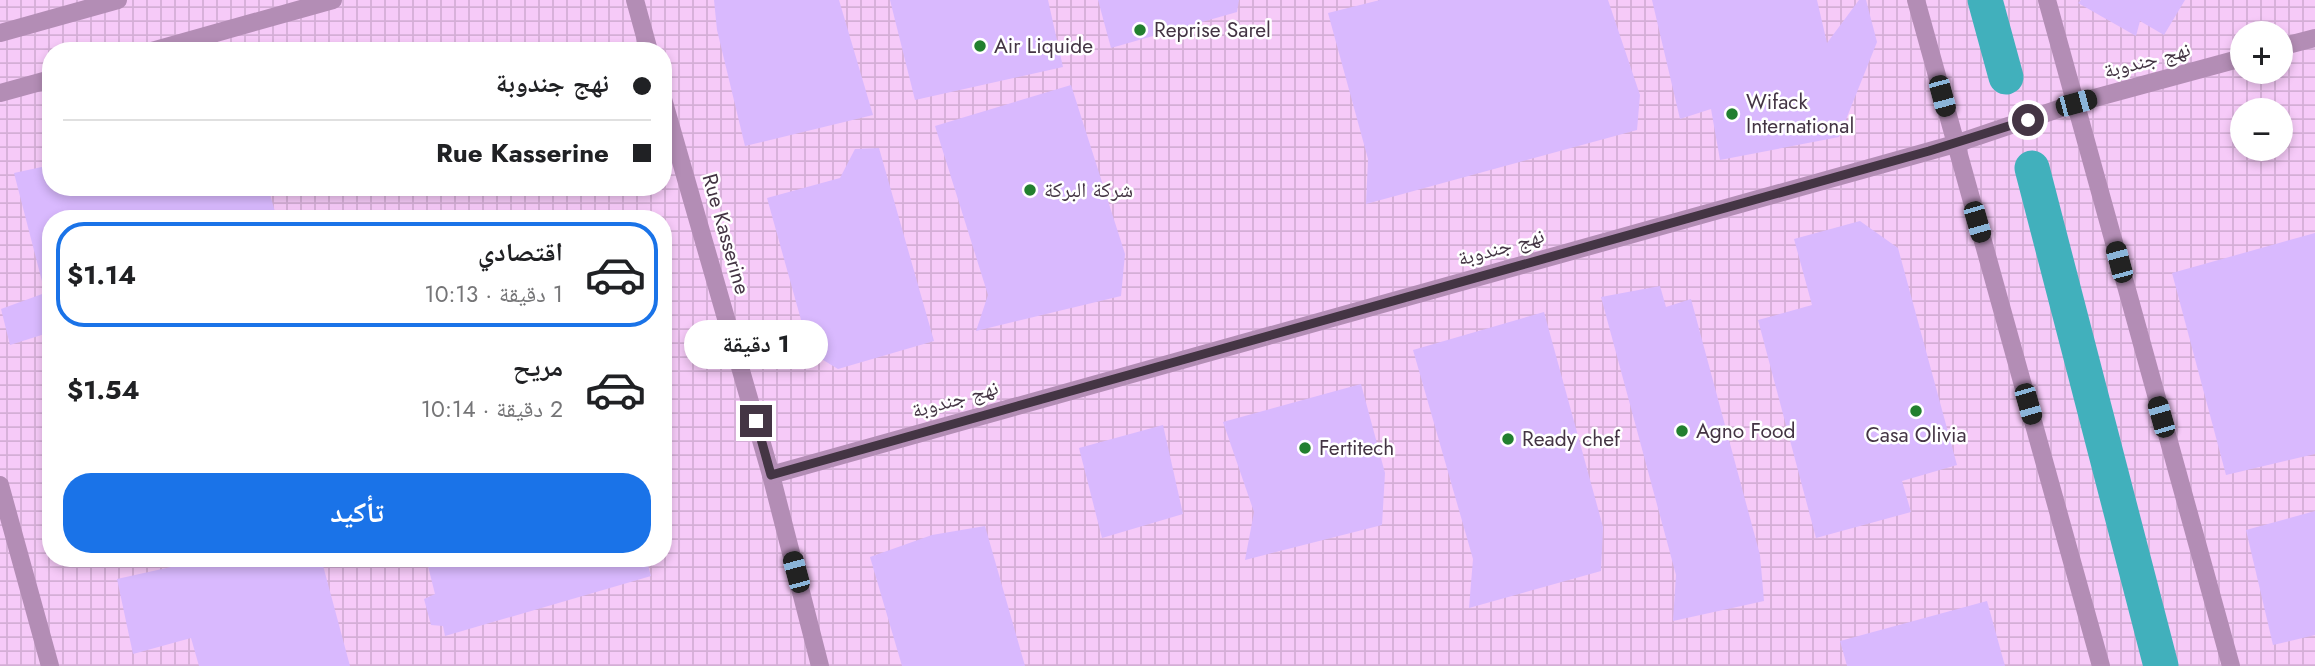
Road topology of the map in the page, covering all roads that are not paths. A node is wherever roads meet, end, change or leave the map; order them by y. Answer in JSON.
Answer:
{"nodes":[{"id":1,"x":118,"y":0,"type":"edge"},
{"id":2,"x":333,"y":0,"type":"edge"},
{"id":3,"x":635,"y":0,"type":"edge"},
{"id":4,"x":1916,"y":0,"type":"edge"},
{"id":5,"x":2047,"y":0,"type":"edge"},
{"id":6,"x":0,"y":33,"type":"edge"},
{"id":7,"x":2315,"y":37,"type":"edge"},
{"id":8,"x":184,"y":42,"type":"edge"},
{"id":9,"x":647,"y":42,"type":"edge"},
{"id":10,"x":2293,"y":43,"type":"edge"},
{"id":11,"x":2230,"y":61,"type":"edge"},
{"id":12,"x":42,"y":81,"type":"edge"},
{"id":13,"x":0,"y":93,"type":"edge"},
{"id":14,"x":2076,"y":103,"type":"junction"},
{"id":15,"x":672,"y":130,"type":"edge"},
{"id":16,"x":1955,"y":144,"type":"junction"},
{"id":17,"x":771,"y":475,"type":"junction"},
{"id":18,"x":0,"y":485,"type":"edge"},
{"id":19,"x":50,"y":666,"type":"edge"},
{"id":20,"x":820,"y":666,"type":"edge"},
{"id":21,"x":2101,"y":666,"type":"edge"},
{"id":22,"x":2231,"y":666,"type":"edge"}],
"edges":[{"from":1,"to":6,"type":"street"},
{"from":2,"to":8,"type":"street"},
{"from":3,"to":9,"type":"street"},
{"from":4,"to":16,"type":"street"},
{"from":5,"to":14,"type":"street"},
{"from":7,"to":10,"type":"street"},
{"from":11,"to":14,"type":"street","name":"نهج جندوبة"},
{"from":12,"to":13,"type":"street"},
{"from":14,"to":16,"type":"street","name":"نهج جندوبة"},
{"from":14,"to":22,"type":"street"},
{"from":15,"to":17,"type":"street","name":"Rue Kasserine"},
{"from":16,"to":17,"type":"street","name":"نهج جندوبة"},
{"from":16,"to":21,"type":"street"},
{"from":17,"to":20,"type":"street","name":"Rue Kasserine"},
{"from":18,"to":19,"type":"street"}]}
